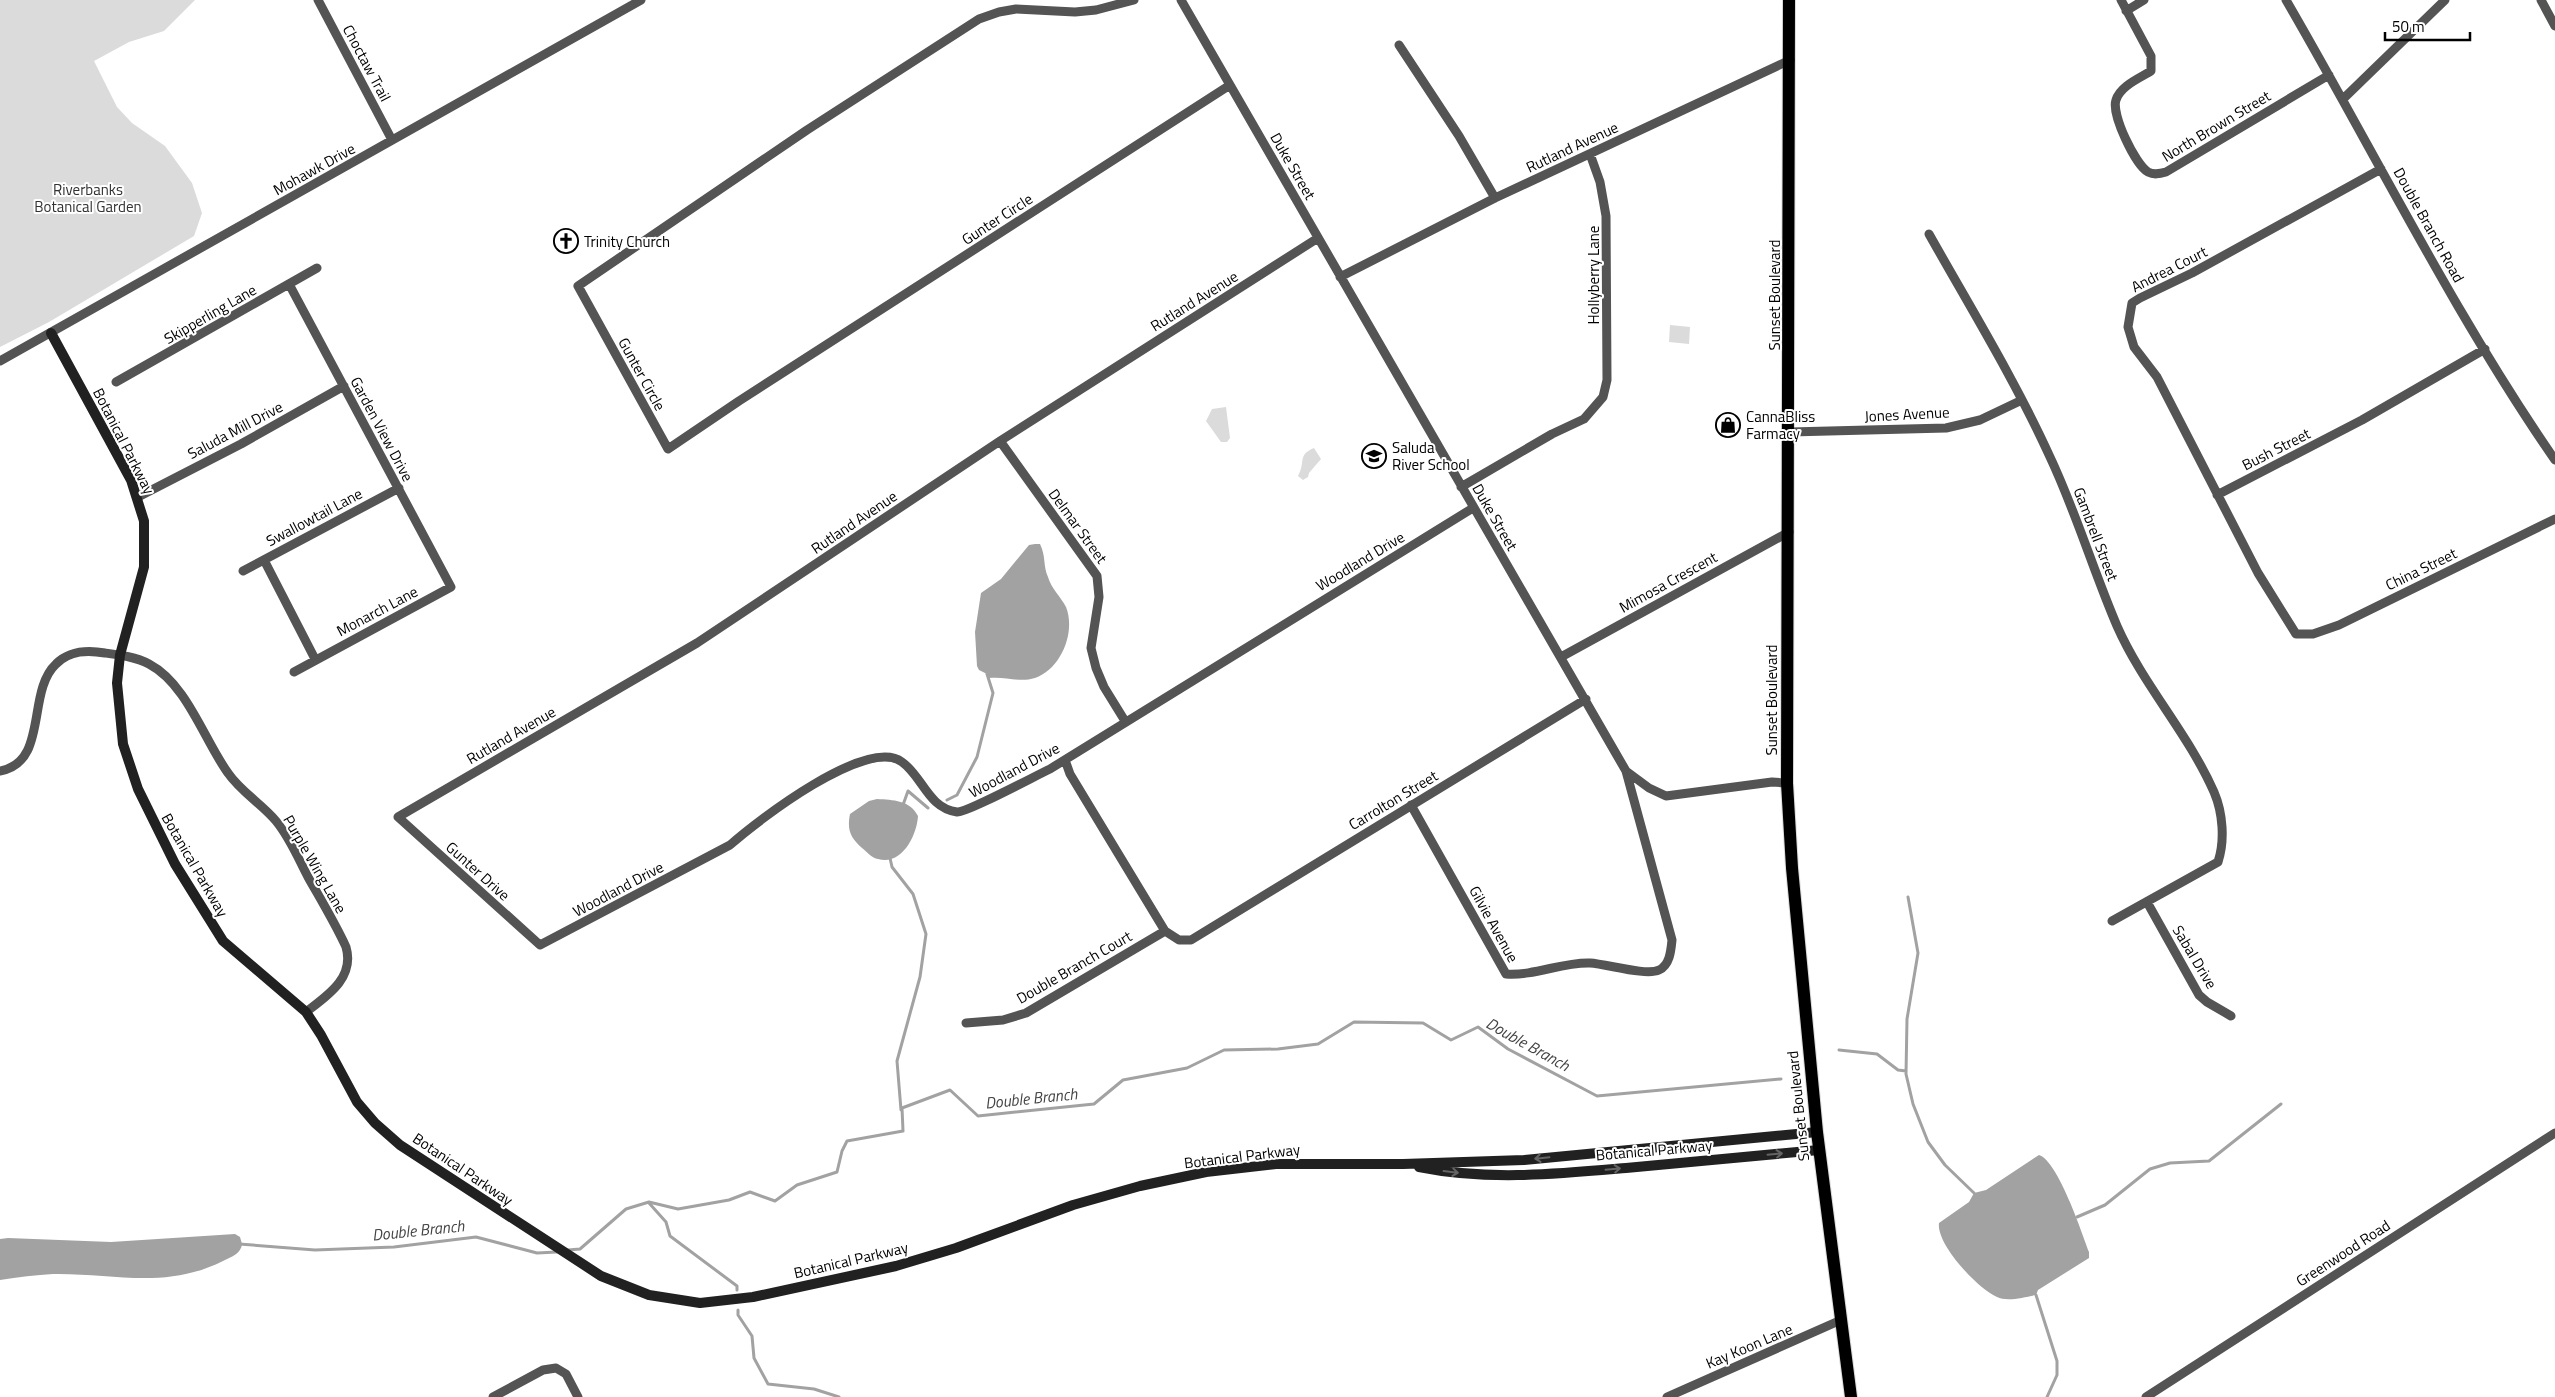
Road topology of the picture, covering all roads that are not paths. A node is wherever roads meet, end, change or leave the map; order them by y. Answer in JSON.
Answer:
{"nodes":[{"id":1,"x":318,"y":0,"type":"edge"},
{"id":2,"x":641,"y":0,"type":"edge"},
{"id":3,"x":1134,"y":0,"type":"edge"},
{"id":4,"x":1181,"y":0,"type":"edge"},
{"id":5,"x":1790,"y":0,"type":"edge"},
{"id":6,"x":2121,"y":0,"type":"edge"},
{"id":7,"x":2144,"y":0,"type":"edge"},
{"id":8,"x":2286,"y":0,"type":"edge"},
{"id":9,"x":2445,"y":0,"type":"edge"},
{"id":10,"x":2541,"y":0,"type":"edge"},
{"id":11,"x":2126,"y":11,"type":"junction"},
{"id":12,"x":2555,"y":26,"type":"edge"},
{"id":13,"x":1399,"y":45,"type":"dead end"},
{"id":14,"x":1790,"y":60,"type":"junction"},
{"id":15,"x":2329,"y":75,"type":"junction"},
{"id":16,"x":1230,"y":86,"type":"junction"},
{"id":17,"x":2343,"y":99,"type":"junction"},
{"id":18,"x":392,"y":140,"type":"junction"},
{"id":19,"x":1590,"y":154,"type":"junction"},
{"id":20,"x":2382,"y":169,"type":"junction"},
{"id":21,"x":1495,"y":198,"type":"junction"},
{"id":22,"x":1929,"y":234,"type":"dead end"},
{"id":23,"x":1318,"y":238,"type":"junction"},
{"id":24,"x":317,"y":268,"type":"dead end"},
{"id":25,"x":1340,"y":277,"type":"junction"},
{"id":26,"x":289,"y":284,"type":"junction"},
{"id":27,"x":50,"y":333,"type":"junction"},
{"id":28,"x":2486,"y":349,"type":"junction"},
{"id":29,"x":0,"y":361,"type":"edge"},
{"id":30,"x":116,"y":382,"type":"dead end"},
{"id":31,"x":344,"y":386,"type":"junction"},
{"id":32,"x":2022,"y":400,"type":"junction"},
{"id":33,"x":1790,"y":432,"type":"junction"},
{"id":34,"x":1000,"y":441,"type":"junction"},
{"id":35,"x":2555,"y":460,"type":"edge"},
{"id":36,"x":1462,"y":487,"type":"junction"},
{"id":37,"x":399,"y":488,"type":"junction"},
{"id":38,"x":2217,"y":495,"type":"junction"},
{"id":39,"x":138,"y":497,"type":"junction"},
{"id":40,"x":1473,"y":508,"type":"junction"},
{"id":41,"x":2555,"y":519,"type":"edge"},
{"id":42,"x":1789,"y":532,"type":"junction"},
{"id":43,"x":264,"y":560,"type":"junction"},
{"id":44,"x":243,"y":571,"type":"dead end"},
{"id":45,"x":451,"y":587,"type":"joint"},
{"id":46,"x":120,"y":656,"type":"junction"},
{"id":47,"x":1561,"y":657,"type":"junction"},
{"id":48,"x":316,"y":659,"type":"junction"},
{"id":49,"x":294,"y":672,"type":"dead end"},
{"id":50,"x":1586,"y":699,"type":"junction"},
{"id":51,"x":1125,"y":721,"type":"junction"},
{"id":52,"x":1065,"y":760,"type":"junction"},
{"id":53,"x":0,"y":771,"type":"edge"},
{"id":54,"x":1626,"y":771,"type":"junction"},
{"id":55,"x":1787,"y":784,"type":"junction"},
{"id":56,"x":1411,"y":805,"type":"junction"},
{"id":57,"x":398,"y":817,"type":"joint"},
{"id":58,"x":2147,"y":902,"type":"junction"},
{"id":59,"x":2112,"y":921,"type":"dead end"},
{"id":60,"x":1164,"y":931,"type":"junction"},
{"id":61,"x":540,"y":946,"type":"joint"},
{"id":62,"x":306,"y":1012,"type":"junction"},
{"id":63,"x":2231,"y":1016,"type":"dead end"},
{"id":64,"x":966,"y":1023,"type":"dead end"},
{"id":65,"x":1816,"y":1132,"type":"junction"},
{"id":66,"x":2555,"y":1133,"type":"edge"},
{"id":67,"x":1819,"y":1150,"type":"junction"},
{"id":68,"x":1403,"y":1164,"type":"junction"},
{"id":69,"x":1841,"y":1320,"type":"junction"},
{"id":70,"x":493,"y":1397,"type":"edge"},
{"id":71,"x":578,"y":1397,"type":"edge"},
{"id":72,"x":1667,"y":1397,"type":"edge"},
{"id":73,"x":1851,"y":1397,"type":"edge"},
{"id":74,"x":2146,"y":1397,"type":"edge"}],
"edges":[{"from":1,"to":18,"type":"street","name":"Choctaw Trail"},
{"from":2,"to":18,"type":"street","name":"Mohawk Drive"},
{"from":3,"to":16,"type":"street","name":"Gunter Circle"},
{"from":4,"to":16,"type":"street","name":"Duke Street"},
{"from":5,"to":14,"type":"main road","name":"Sunset Boulevard"},
{"from":6,"to":11,"type":"street"},
{"from":7,"to":11,"type":"street"},
{"from":8,"to":15,"type":"street","name":"Double Branch Road"},
{"from":9,"to":17,"type":"street"},
{"from":10,"to":12,"type":"street"},
{"from":11,"to":15,"type":"street","name":"North Brown Street"},
{"from":13,"to":21,"type":"street"},
{"from":14,"to":19,"type":"street","name":"Rutland Avenue"},
{"from":14,"to":33,"type":"main road","name":"Sunset Boulevard"},
{"from":15,"to":17,"type":"street","name":"Double Branch Road"},
{"from":16,"to":23,"type":"street","name":"Duke Street"},
{"from":17,"to":20,"type":"street","name":"Double Branch Road"},
{"from":18,"to":27,"type":"street","name":"Mohawk Drive"},
{"from":19,"to":21,"type":"street","name":"Rutland Avenue"},
{"from":19,"to":36,"type":"street","name":"Hollyberry Lane"},
{"from":20,"to":28,"type":"street","name":"Double Branch Road"},
{"from":20,"to":38,"type":"street","name":"Andrea Court"},
{"from":21,"to":25,"type":"street","name":"Rutland Avenue"},
{"from":22,"to":32,"type":"street","name":"Gambrell Street"},
{"from":23,"to":25,"type":"street","name":"Duke Street"},
{"from":23,"to":34,"type":"street","name":"Rutland Avenue"},
{"from":24,"to":26,"type":"street","name":"Skipperling Lane"},
{"from":25,"to":36,"type":"street","name":"Duke Street"},
{"from":26,"to":30,"type":"street","name":"Skipperling Lane"},
{"from":26,"to":31,"type":"street","name":"Garden View Drive"},
{"from":27,"to":29,"type":"street","name":"Mohawk Drive"},
{"from":27,"to":39,"type":"street","name":"Botanical Parkway"},
{"from":28,"to":35,"type":"street","name":"Double Branch Road"},
{"from":28,"to":38,"type":"street","name":"Bush Street"},
{"from":31,"to":37,"type":"street","name":"Garden View Drive"},
{"from":31,"to":39,"type":"street","name":"Saluda Mill Drive"},
{"from":32,"to":33,"type":"street","name":"Jones Avenue"},
{"from":32,"to":58,"type":"street","name":"Gambrell Street"},
{"from":33,"to":42,"type":"main road","name":"Sunset Boulevard"},
{"from":34,"to":51,"type":"street","name":"Delmar Street"},
{"from":34,"to":57,"type":"street","name":"Rutland Avenue"},
{"from":36,"to":40,"type":"street","name":"Duke Street"},
{"from":37,"to":43,"type":"street","name":"Swallowtail Lane"},
{"from":37,"to":45,"type":"street","name":"Garden View Drive"},
{"from":38,"to":41,"type":"street","name":"China Street"},
{"from":39,"to":46,"type":"street","name":"Botanical Parkway"},
{"from":40,"to":47,"type":"street","name":"Duke Street"},
{"from":40,"to":51,"type":"street","name":"Woodland Drive"},
{"from":42,"to":47,"type":"street","name":"Mimosa Crescent"},
{"from":42,"to":55,"type":"main road","name":"Sunset Boulevard"},
{"from":43,"to":44,"type":"street","name":"Swallowtail Lane"},
{"from":43,"to":48,"type":"street"},
{"from":45,"to":48,"type":"street","name":"Monarch Lane"},
{"from":46,"to":53,"type":"street","name":"Purple Wing Lane"},
{"from":46,"to":62,"type":"street","name":"Botanical Parkway"},
{"from":46,"to":62,"type":"street","name":"Purple Wing Lane"},
{"from":47,"to":50,"type":"street","name":"Duke Street"},
{"from":48,"to":49,"type":"street","name":"Monarch Lane"},
{"from":50,"to":54,"type":"street","name":"Duke Street"},
{"from":50,"to":56,"type":"street","name":"Carrolton Street"},
{"from":51,"to":52,"type":"street","name":"Woodland Drive"},
{"from":52,"to":60,"type":"street"},
{"from":52,"to":61,"type":"street","name":"Woodland Drive"},
{"from":54,"to":55,"type":"street","name":"Duke Street"},
{"from":54,"to":56,"type":"street","name":"Gilvie Avenue"},
{"from":55,"to":65,"type":"main road","name":"Sunset Boulevard"},
{"from":56,"to":60,"type":"street","name":"Carrolton Street"},
{"from":57,"to":61,"type":"street","name":"Gunter Drive"},
{"from":58,"to":59,"type":"street"},
{"from":58,"to":63,"type":"street","name":"Sabal Drive"},
{"from":60,"to":64,"type":"street","name":"Double Branch Court"},
{"from":62,"to":68,"type":"street","name":"Botanical Parkway"},
{"from":65,"to":67,"type":"main road","name":"Sunset Boulevard"},
{"from":65,"to":68,"type":"street","name":"Botanical Parkway","one_way":true},
{"from":66,"to":74,"type":"street","name":"Greenwood Road"},
{"from":68,"to":67,"type":"street","name":"Botanical Parkway","one_way":true},
{"from":67,"to":69,"type":"main road","name":"Sunset Boulevard"},
{"from":69,"to":72,"type":"street","name":"Kay Koon Lane"},
{"from":69,"to":73,"type":"main road","name":"Sunset Boulevard"},
{"from":70,"to":71,"type":"street"}]}
